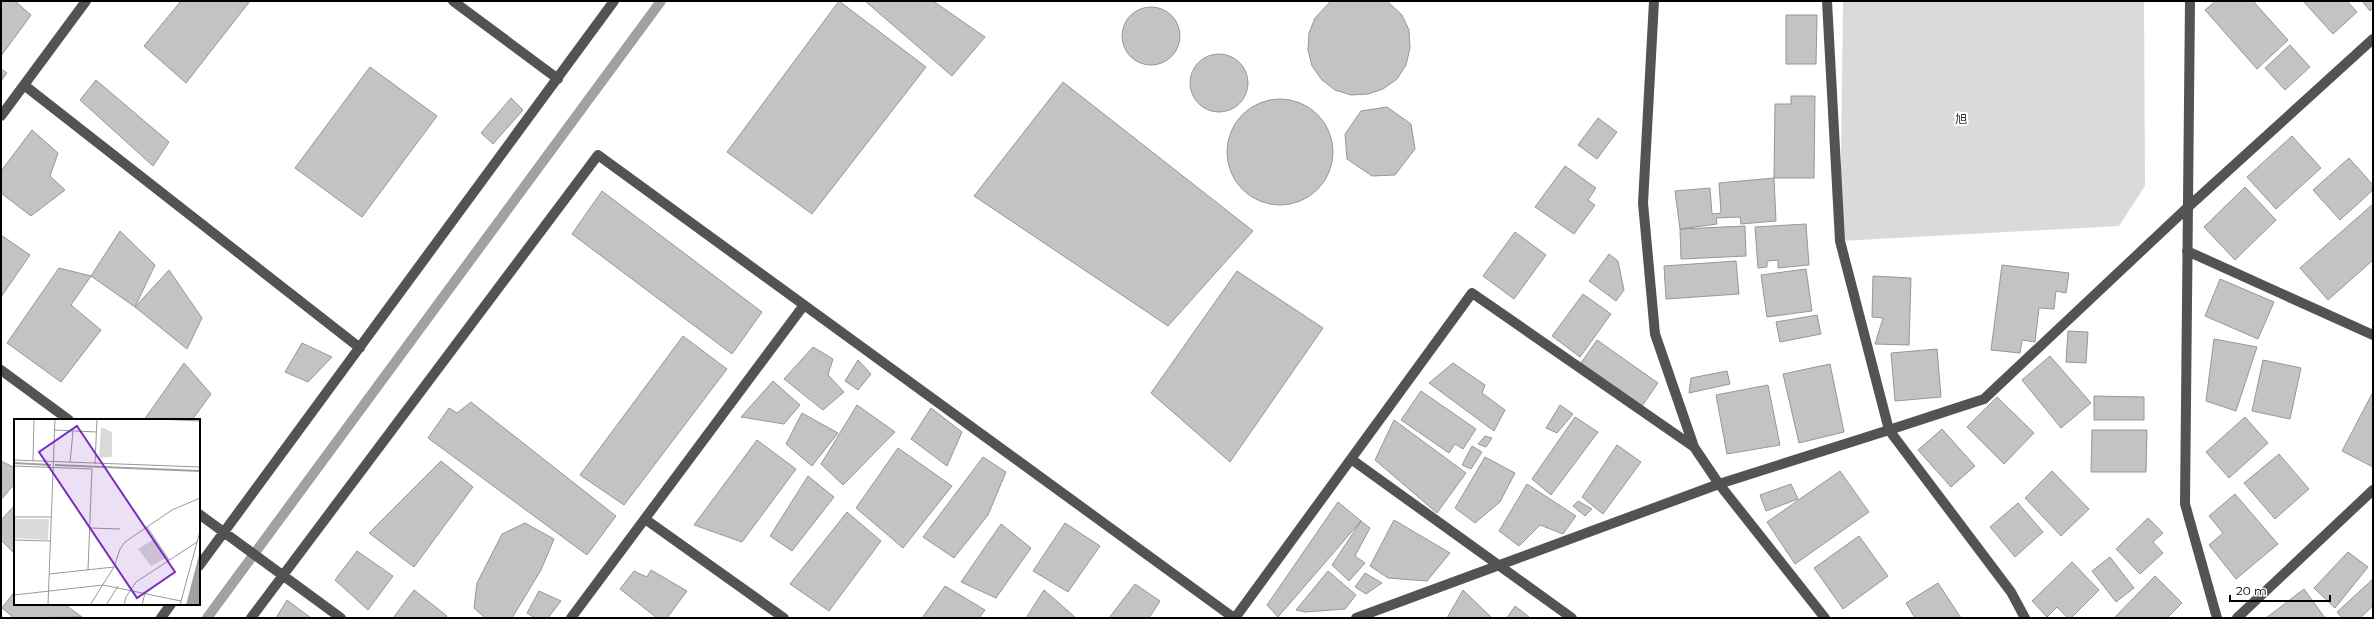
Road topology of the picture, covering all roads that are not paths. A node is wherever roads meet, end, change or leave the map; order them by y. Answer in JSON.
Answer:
{"nodes":[{"id":1,"x":86,"y":1,"type":"edge"},
{"id":2,"x":453,"y":1,"type":"edge"},
{"id":3,"x":614,"y":1,"type":"edge"},
{"id":4,"x":1654,"y":1,"type":"edge"},
{"id":5,"x":1827,"y":1,"type":"edge"},
{"id":6,"x":2190,"y":1,"type":"edge"},
{"id":7,"x":2373,"y":40,"type":"edge"},
{"id":8,"x":558,"y":79,"type":"junction"},
{"id":9,"x":24,"y":85,"type":"junction"},
{"id":10,"x":1,"y":116,"type":"edge"},
{"id":11,"x":2187,"y":208,"type":"junction"},
{"id":12,"x":2187,"y":251,"type":"junction"},
{"id":13,"x":804,"y":305,"type":"junction"},
{"id":14,"x":2373,"y":335,"type":"edge"},
{"id":15,"x":360,"y":348,"type":"junction"},
{"id":16,"x":1,"y":370,"type":"edge"},
{"id":17,"x":69,"y":419,"type":"edge"},
{"id":18,"x":1889,"y":430,"type":"junction"},
{"id":19,"x":1694,"y":447,"type":"junction"},
{"id":20,"x":1351,"y":459,"type":"junction"},
{"id":21,"x":1719,"y":484,"type":"junction"},
{"id":22,"x":2373,"y":490,"type":"edge"},
{"id":23,"x":200,"y":515,"type":"edge"},
{"id":24,"x":645,"y":519,"type":"junction"},
{"id":25,"x":224,"y":533,"type":"junction"},
{"id":26,"x":200,"y":565,"type":"edge"},
{"id":27,"x":1499,"y":566,"type":"junction"},
{"id":28,"x":282,"y":575,"type":"junction"},
{"id":29,"x":170,"y":605,"type":"edge"},
{"id":30,"x":161,"y":618,"type":"edge"},
{"id":31,"x":251,"y":618,"type":"edge"},
{"id":32,"x":341,"y":618,"type":"edge"},
{"id":33,"x":571,"y":618,"type":"edge"},
{"id":34,"x":784,"y":618,"type":"edge"},
{"id":35,"x":1235,"y":618,"type":"edge"},
{"id":36,"x":1356,"y":618,"type":"edge"},
{"id":37,"x":1572,"y":618,"type":"edge"},
{"id":38,"x":1825,"y":618,"type":"edge"},
{"id":39,"x":2025,"y":618,"type":"edge"},
{"id":40,"x":2217,"y":618,"type":"edge"},
{"id":41,"x":2237,"y":618,"type":"edge"}],
"edges":[{"from":1,"to":9,"type":"street"},
{"from":2,"to":8,"type":"street"},
{"from":3,"to":8,"type":"street"},
{"from":4,"to":19,"type":"street"},
{"from":5,"to":18,"type":"street"},
{"from":6,"to":11,"type":"street"},
{"from":7,"to":11,"type":"street"},
{"from":8,"to":15,"type":"street"},
{"from":9,"to":10,"type":"street"},
{"from":9,"to":15,"type":"street"},
{"from":11,"to":12,"type":"street"},
{"from":11,"to":18,"type":"street"},
{"from":12,"to":14,"type":"street"},
{"from":12,"to":40,"type":"street"},
{"from":13,"to":24,"type":"street"},
{"from":13,"to":28,"type":"street"},
{"from":13,"to":35,"type":"street"},
{"from":15,"to":25,"type":"street"},
{"from":16,"to":17,"type":"street"},
{"from":18,"to":21,"type":"street"},
{"from":18,"to":39,"type":"street"},
{"from":19,"to":20,"type":"street"},
{"from":19,"to":21,"type":"street"},
{"from":20,"to":27,"type":"street"},
{"from":20,"to":35,"type":"street"},
{"from":21,"to":27,"type":"street"},
{"from":21,"to":38,"type":"street"},
{"from":22,"to":41,"type":"street"},
{"from":23,"to":25,"type":"street"},
{"from":24,"to":33,"type":"street"},
{"from":24,"to":34,"type":"street"},
{"from":25,"to":26,"type":"street"},
{"from":25,"to":28,"type":"street"},
{"from":27,"to":36,"type":"street"},
{"from":27,"to":37,"type":"street"},
{"from":28,"to":31,"type":"street"},
{"from":28,"to":32,"type":"street"},
{"from":29,"to":30,"type":"street"}]}
